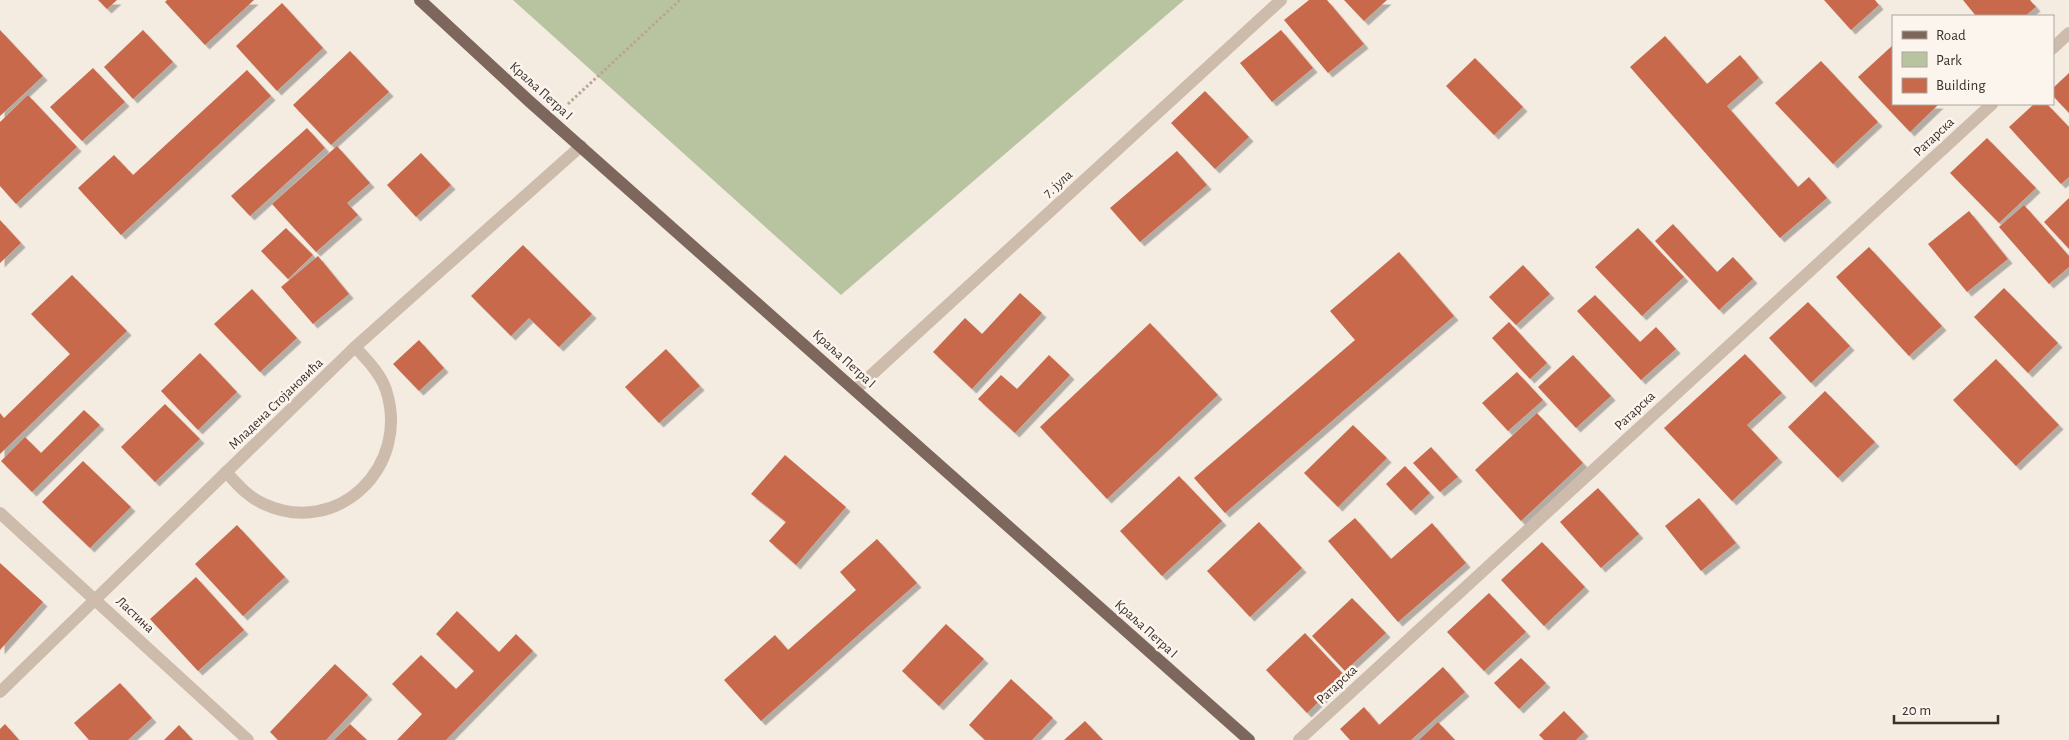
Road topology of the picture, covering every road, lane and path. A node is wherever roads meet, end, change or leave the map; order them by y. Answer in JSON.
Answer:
{"nodes":[{"id":1,"x":420,"y":0,"type":"edge"},
{"id":2,"x":680,"y":0,"type":"edge"},
{"id":3,"x":1281,"y":0,"type":"edge"},
{"id":4,"x":2069,"y":33,"type":"edge"},
{"id":5,"x":2054,"y":47,"type":"edge"},
{"id":6,"x":1991,"y":105,"type":"edge"},
{"id":7,"x":551,"y":120,"type":"junction"},
{"id":8,"x":581,"y":146,"type":"junction"},
{"id":9,"x":355,"y":347,"type":"junction"},
{"id":10,"x":856,"y":390,"type":"junction"},
{"id":11,"x":226,"y":472,"type":"junction"},
{"id":12,"x":0,"y":513,"type":"edge"},
{"id":13,"x":96,"y":600,"type":"junction"},
{"id":14,"x":0,"y":692,"type":"edge"},
{"id":15,"x":248,"y":740,"type":"edge"},
{"id":16,"x":1249,"y":740,"type":"edge"},
{"id":17,"x":1299,"y":740,"type":"edge"}],
"edges":[{"from":1,"to":7,"type":"main road","name":"Краља Петра I"},
{"from":2,"to":7,"type":"path"},
{"from":3,"to":10,"type":"street","name":"7. јула"},
{"from":4,"to":5,"type":"street"},
{"from":6,"to":17,"type":"street","name":"Ратарска"},
{"from":7,"to":8,"type":"main road","name":"Краља Петра I"},
{"from":8,"to":9,"type":"street","name":"Младена Стојановића"},
{"from":8,"to":10,"type":"main road","name":"Краља Петра I"},
{"from":9,"to":11,"type":"street","name":"Младена Стојановића"},
{"from":9,"to":11,"type":"street"},
{"from":10,"to":16,"type":"main road","name":"Краља Петра I"},
{"from":11,"to":13,"type":"street","name":"Младена Стојановића"},
{"from":12,"to":13,"type":"street","name":"Ластина"},
{"from":13,"to":14,"type":"street","name":"Младена Стојановића"},
{"from":13,"to":15,"type":"street","name":"Ластина"}]}
